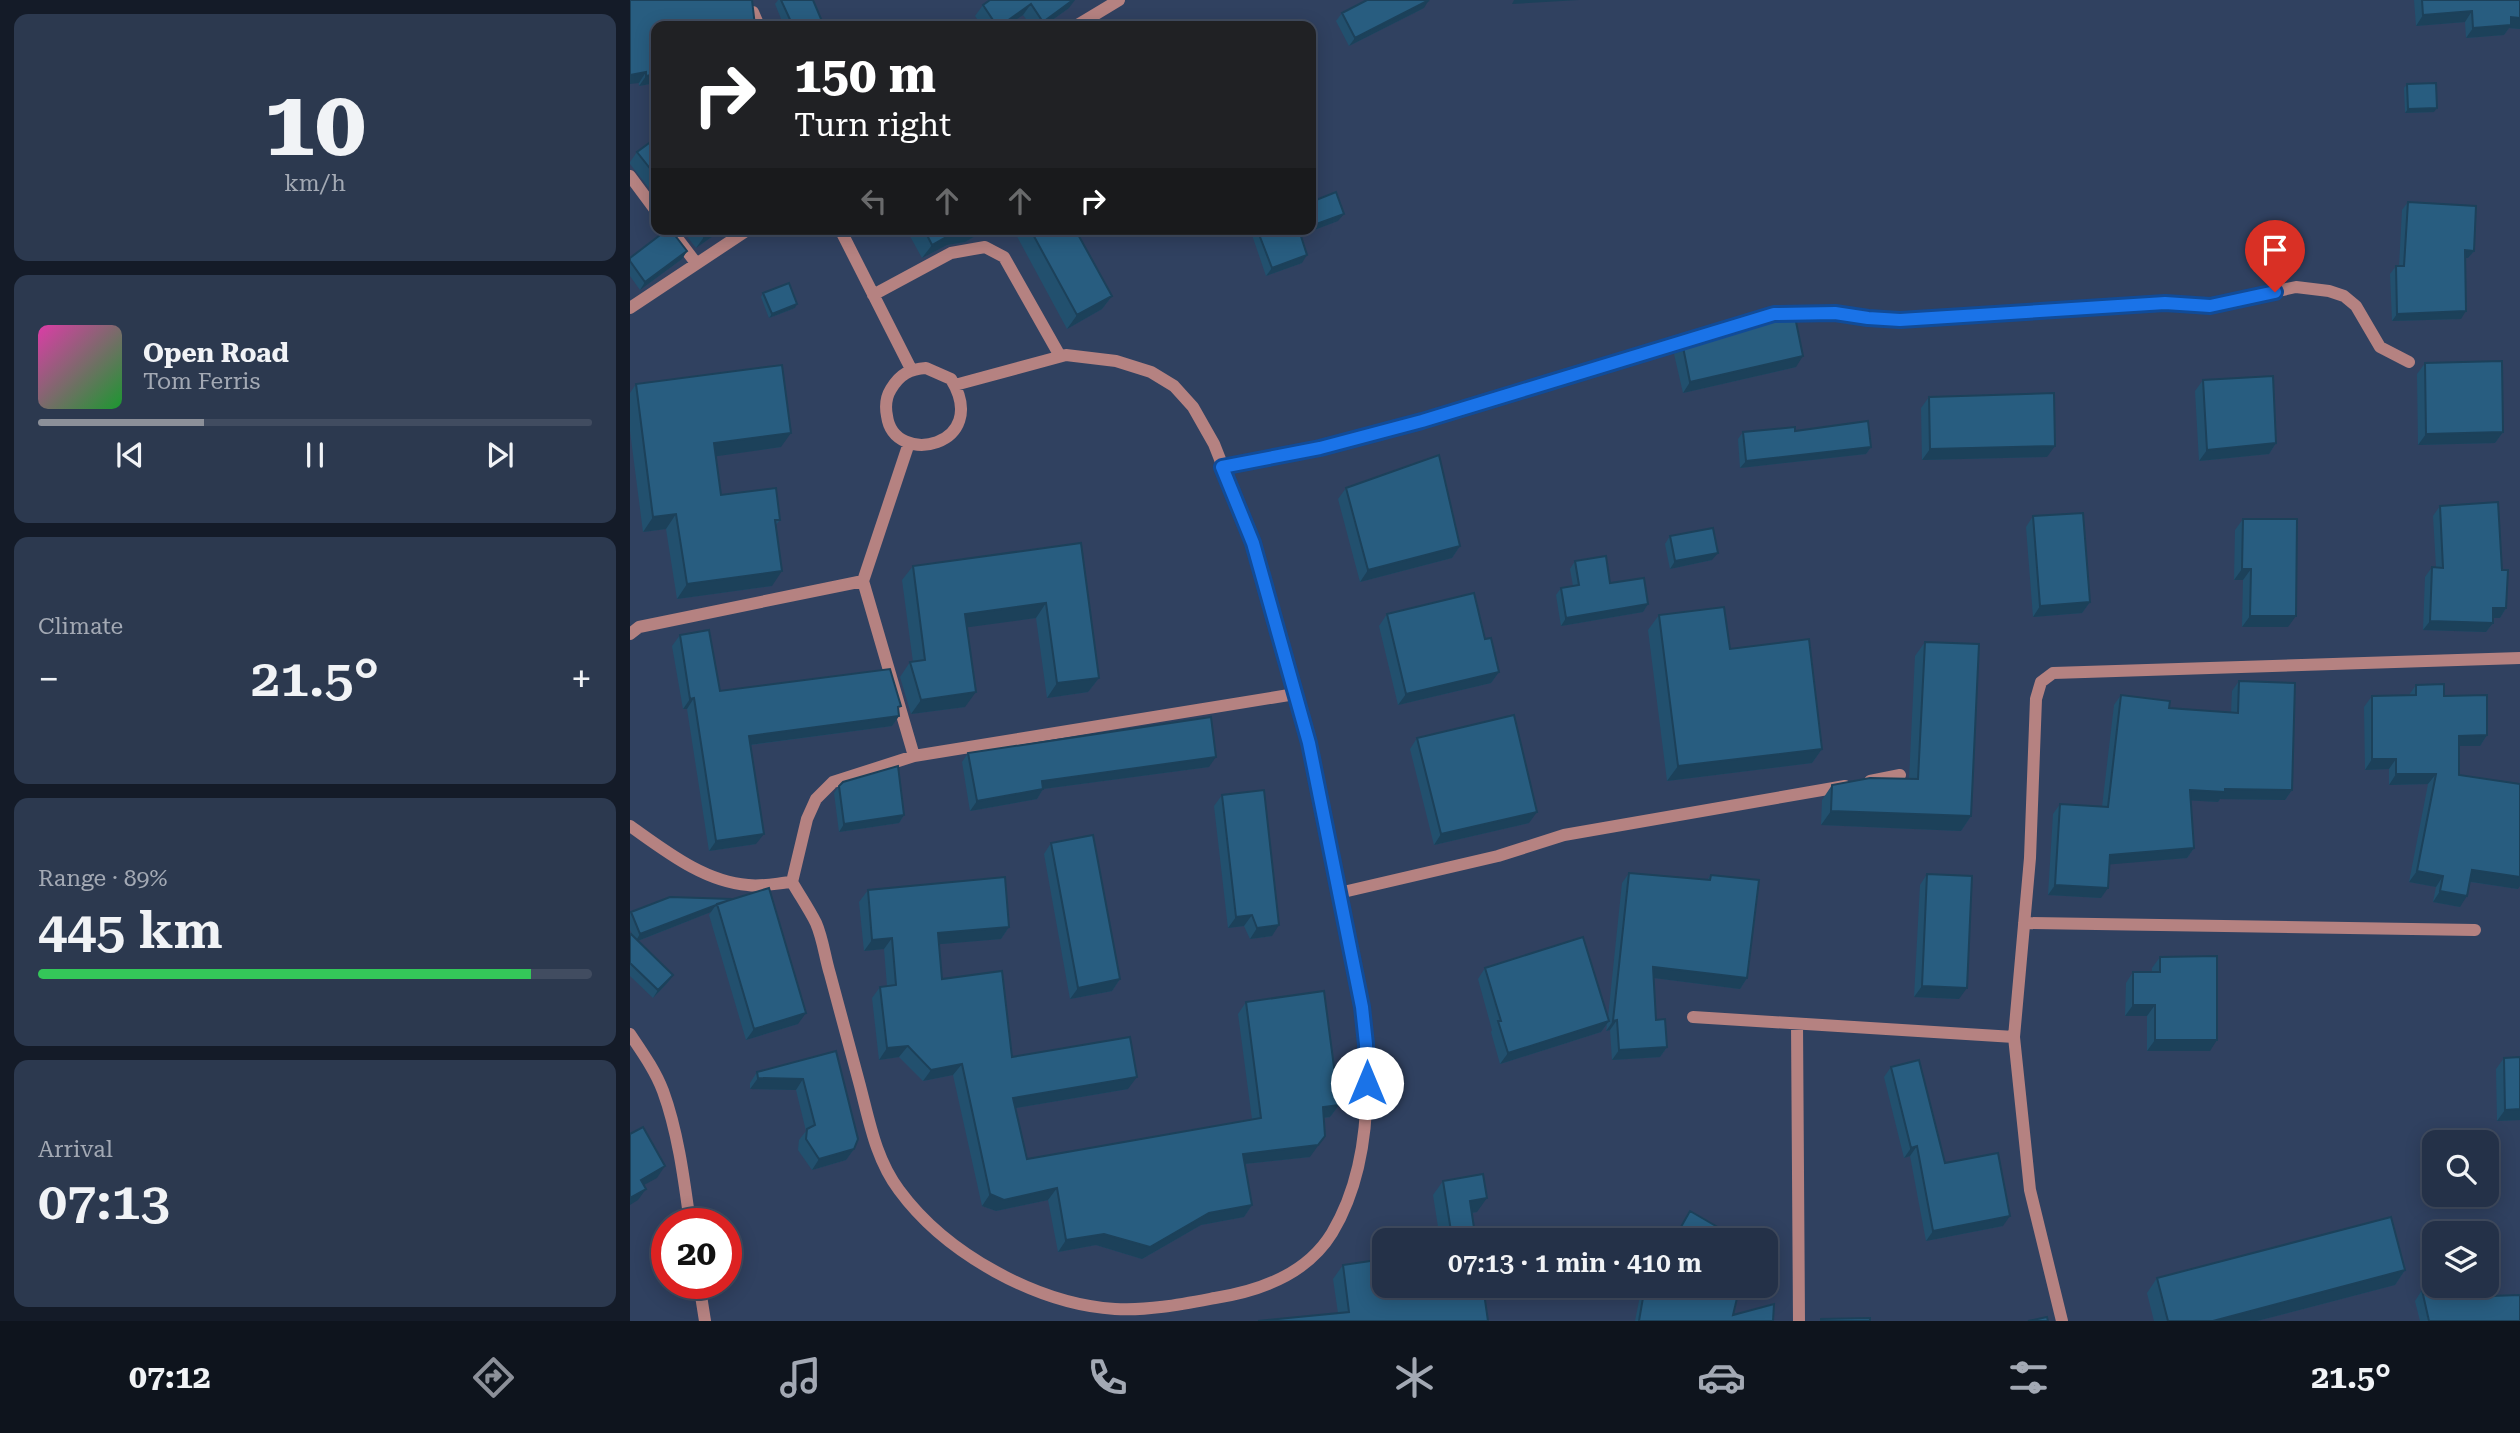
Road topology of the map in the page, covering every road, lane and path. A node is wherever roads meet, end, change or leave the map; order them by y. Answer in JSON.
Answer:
{"nodes":[{"id":1,"x":1119,"y":0,"type":"edge"},
{"id":2,"x":753,"y":12,"type":"edge"},
{"id":3,"x":757,"y":21,"type":"edge"},
{"id":4,"x":1084,"y":21,"type":"edge"},
{"id":5,"x":630,"y":176,"type":"edge"},
{"id":6,"x":651,"y":204,"type":"edge"},
{"id":7,"x":674,"y":235,"type":"edge"},
{"id":8,"x":741,"y":235,"type":"edge"},
{"id":9,"x":843,"y":235,"type":"edge"},
{"id":10,"x":696,"y":264,"type":"junction"},
{"id":11,"x":873,"y":295,"type":"junction"},
{"id":12,"x":630,"y":307,"type":"edge"},
{"id":13,"x":1060,"y":356,"type":"junction"},
{"id":14,"x":2409,"y":362,"type":"dead end"},
{"id":15,"x":911,"y":369,"type":"junction"},
{"id":16,"x":955,"y":385,"type":"junction"},
{"id":17,"x":909,"y":443,"type":"junction"},
{"id":18,"x":1222,"y":467,"type":"junction"},
{"id":19,"x":863,"y":581,"type":"junction"},
{"id":20,"x":630,"y":634,"type":"edge"},
{"id":21,"x":2520,"y":658,"type":"edge"},
{"id":22,"x":1295,"y":694,"type":"junction"},
{"id":23,"x":914,"y":756,"type":"junction"},
{"id":24,"x":1900,"y":775,"type":"dead end"},
{"id":25,"x":630,"y":826,"type":"edge"},
{"id":26,"x":792,"y":882,"type":"junction"},
{"id":27,"x":1339,"y":893,"type":"junction"},
{"id":28,"x":2024,"y":923,"type":"junction"},
{"id":29,"x":2475,"y":930,"type":"dead end"},
{"id":30,"x":1693,"y":1017,"type":"dead end"},
{"id":31,"x":1797,"y":1024,"type":"junction"},
{"id":32,"x":630,"y":1034,"type":"edge"},
{"id":33,"x":2014,"y":1037,"type":"junction"},
{"id":34,"x":688,"y":1208,"type":"edge"},
{"id":35,"x":702,"y":1299,"type":"edge"},
{"id":36,"x":705,"y":1321,"type":"edge"},
{"id":37,"x":1799,"y":1321,"type":"edge"},
{"id":38,"x":2062,"y":1321,"type":"edge"}],
"edges":[{"from":1,"to":4,"type":"street"},
{"from":2,"to":3,"type":"street"},
{"from":5,"to":6,"type":"street"},
{"from":7,"to":10,"type":"street"},
{"from":8,"to":10,"type":"street"},
{"from":9,"to":11,"type":"street"},
{"from":10,"to":12,"type":"street"},
{"from":11,"to":13,"type":"street"},
{"from":11,"to":15,"type":"street"},
{"from":13,"to":16,"type":"street"},
{"from":13,"to":18,"type":"street"},
{"from":14,"to":18,"type":"street"},
{"from":15,"to":16,"type":"street"},
{"from":15,"to":17,"type":"street"},
{"from":16,"to":17,"type":"street"},
{"from":17,"to":19,"type":"street"},
{"from":18,"to":22,"type":"street"},
{"from":19,"to":20,"type":"street"},
{"from":19,"to":23,"type":"street"},
{"from":21,"to":28,"type":"street"},
{"from":22,"to":23,"type":"street"},
{"from":22,"to":27,"type":"street"},
{"from":23,"to":26,"type":"street"},
{"from":24,"to":27,"type":"street"},
{"from":25,"to":26,"type":"street"},
{"from":26,"to":27,"type":"street"},
{"from":28,"to":29,"type":"street"},
{"from":28,"to":33,"type":"street"},
{"from":30,"to":31,"type":"street"},
{"from":31,"to":33,"type":"street"},
{"from":31,"to":37,"type":"street"},
{"from":32,"to":34,"type":"street"},
{"from":33,"to":38,"type":"street"},
{"from":35,"to":36,"type":"street"}]}
